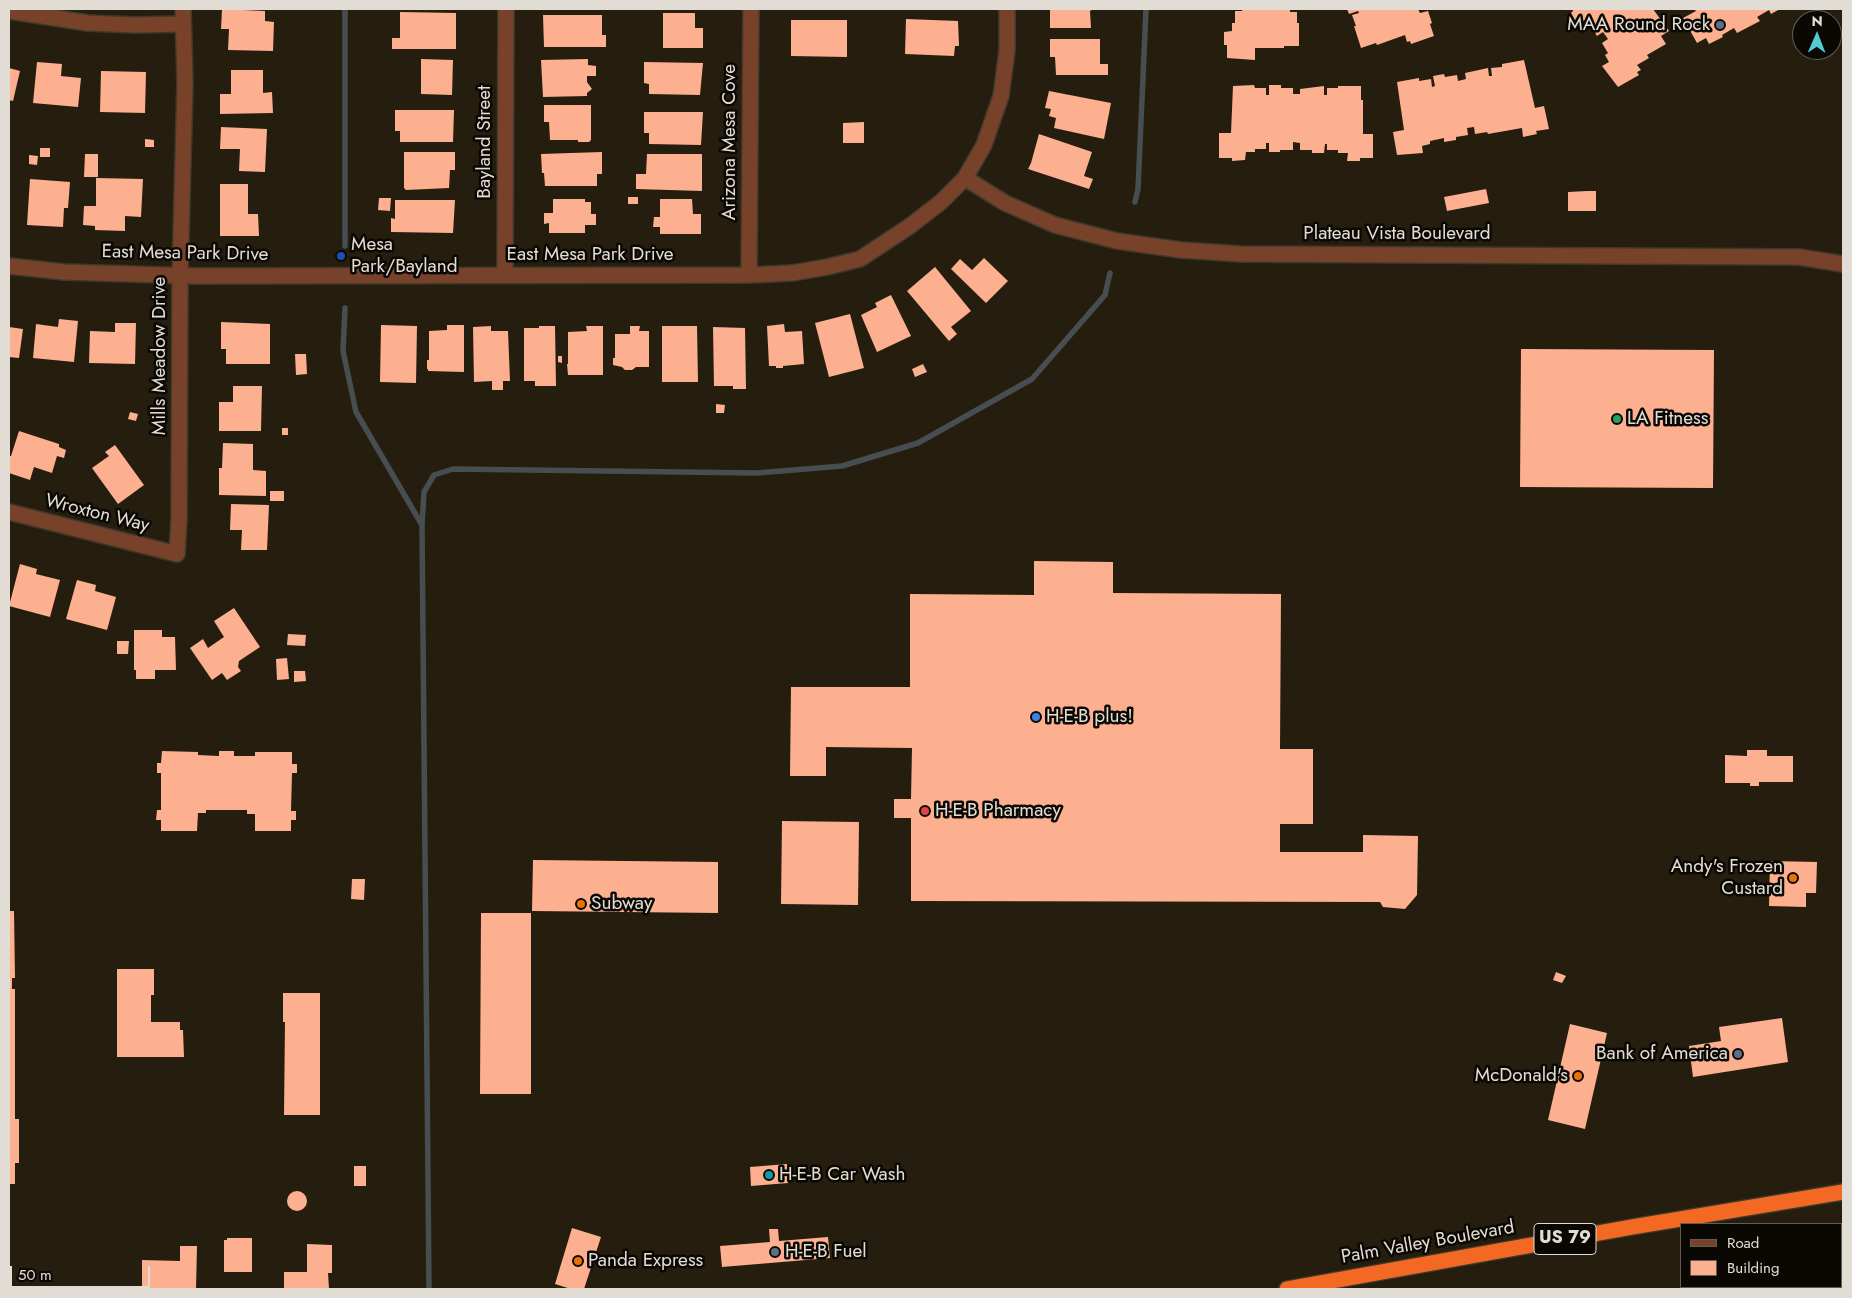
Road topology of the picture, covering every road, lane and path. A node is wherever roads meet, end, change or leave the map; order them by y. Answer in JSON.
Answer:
{"nodes":[{"id":1,"x":506,"y":9,"type":"edge"},
{"id":2,"x":750,"y":9,"type":"edge"},
{"id":3,"x":1007,"y":9,"type":"edge"},
{"id":4,"x":9,"y":11,"type":"edge"},
{"id":5,"x":183,"y":16,"type":"edge"},
{"id":6,"x":965,"y":178,"type":"junction"},
{"id":7,"x":1843,"y":264,"type":"edge"},
{"id":8,"x":9,"y":266,"type":"edge"},
{"id":9,"x":505,"y":275,"type":"junction"},
{"id":10,"x":749,"y":275,"type":"junction"},
{"id":11,"x":180,"y":276,"type":"junction"},
{"id":12,"x":9,"y":512,"type":"edge"},
{"id":13,"x":177,"y":554,"type":"joint"},
{"id":14,"x":1843,"y":1192,"type":"edge"},
{"id":15,"x":1295,"y":1288,"type":"edge"}],
"edges":[{"from":1,"to":9,"type":"street","name":"Bayland Street"},
{"from":2,"to":10,"type":"street","name":"Arizona Mesa Cove"},
{"from":3,"to":6,"type":"street","name":"East Mesa Park Drive"},
{"from":4,"to":5,"type":"street"},
{"from":5,"to":11,"type":"street","name":"Mills Meadow Drive"},
{"from":6,"to":7,"type":"street","name":"Plateau Vista Boulevard"},
{"from":6,"to":10,"type":"street","name":"East Mesa Park Drive"},
{"from":8,"to":11,"type":"street","name":"East Mesa Park Drive"},
{"from":9,"to":10,"type":"street","name":"East Mesa Park Drive"},
{"from":9,"to":11,"type":"street","name":"East Mesa Park Drive"},
{"from":11,"to":13,"type":"street","name":"Mills Meadow Drive"},
{"from":12,"to":13,"type":"street","name":"Wroxton Way"},
{"from":14,"to":15,"type":"highway","name":"Palm Valley Boulevard","number":"US 79"}]}
